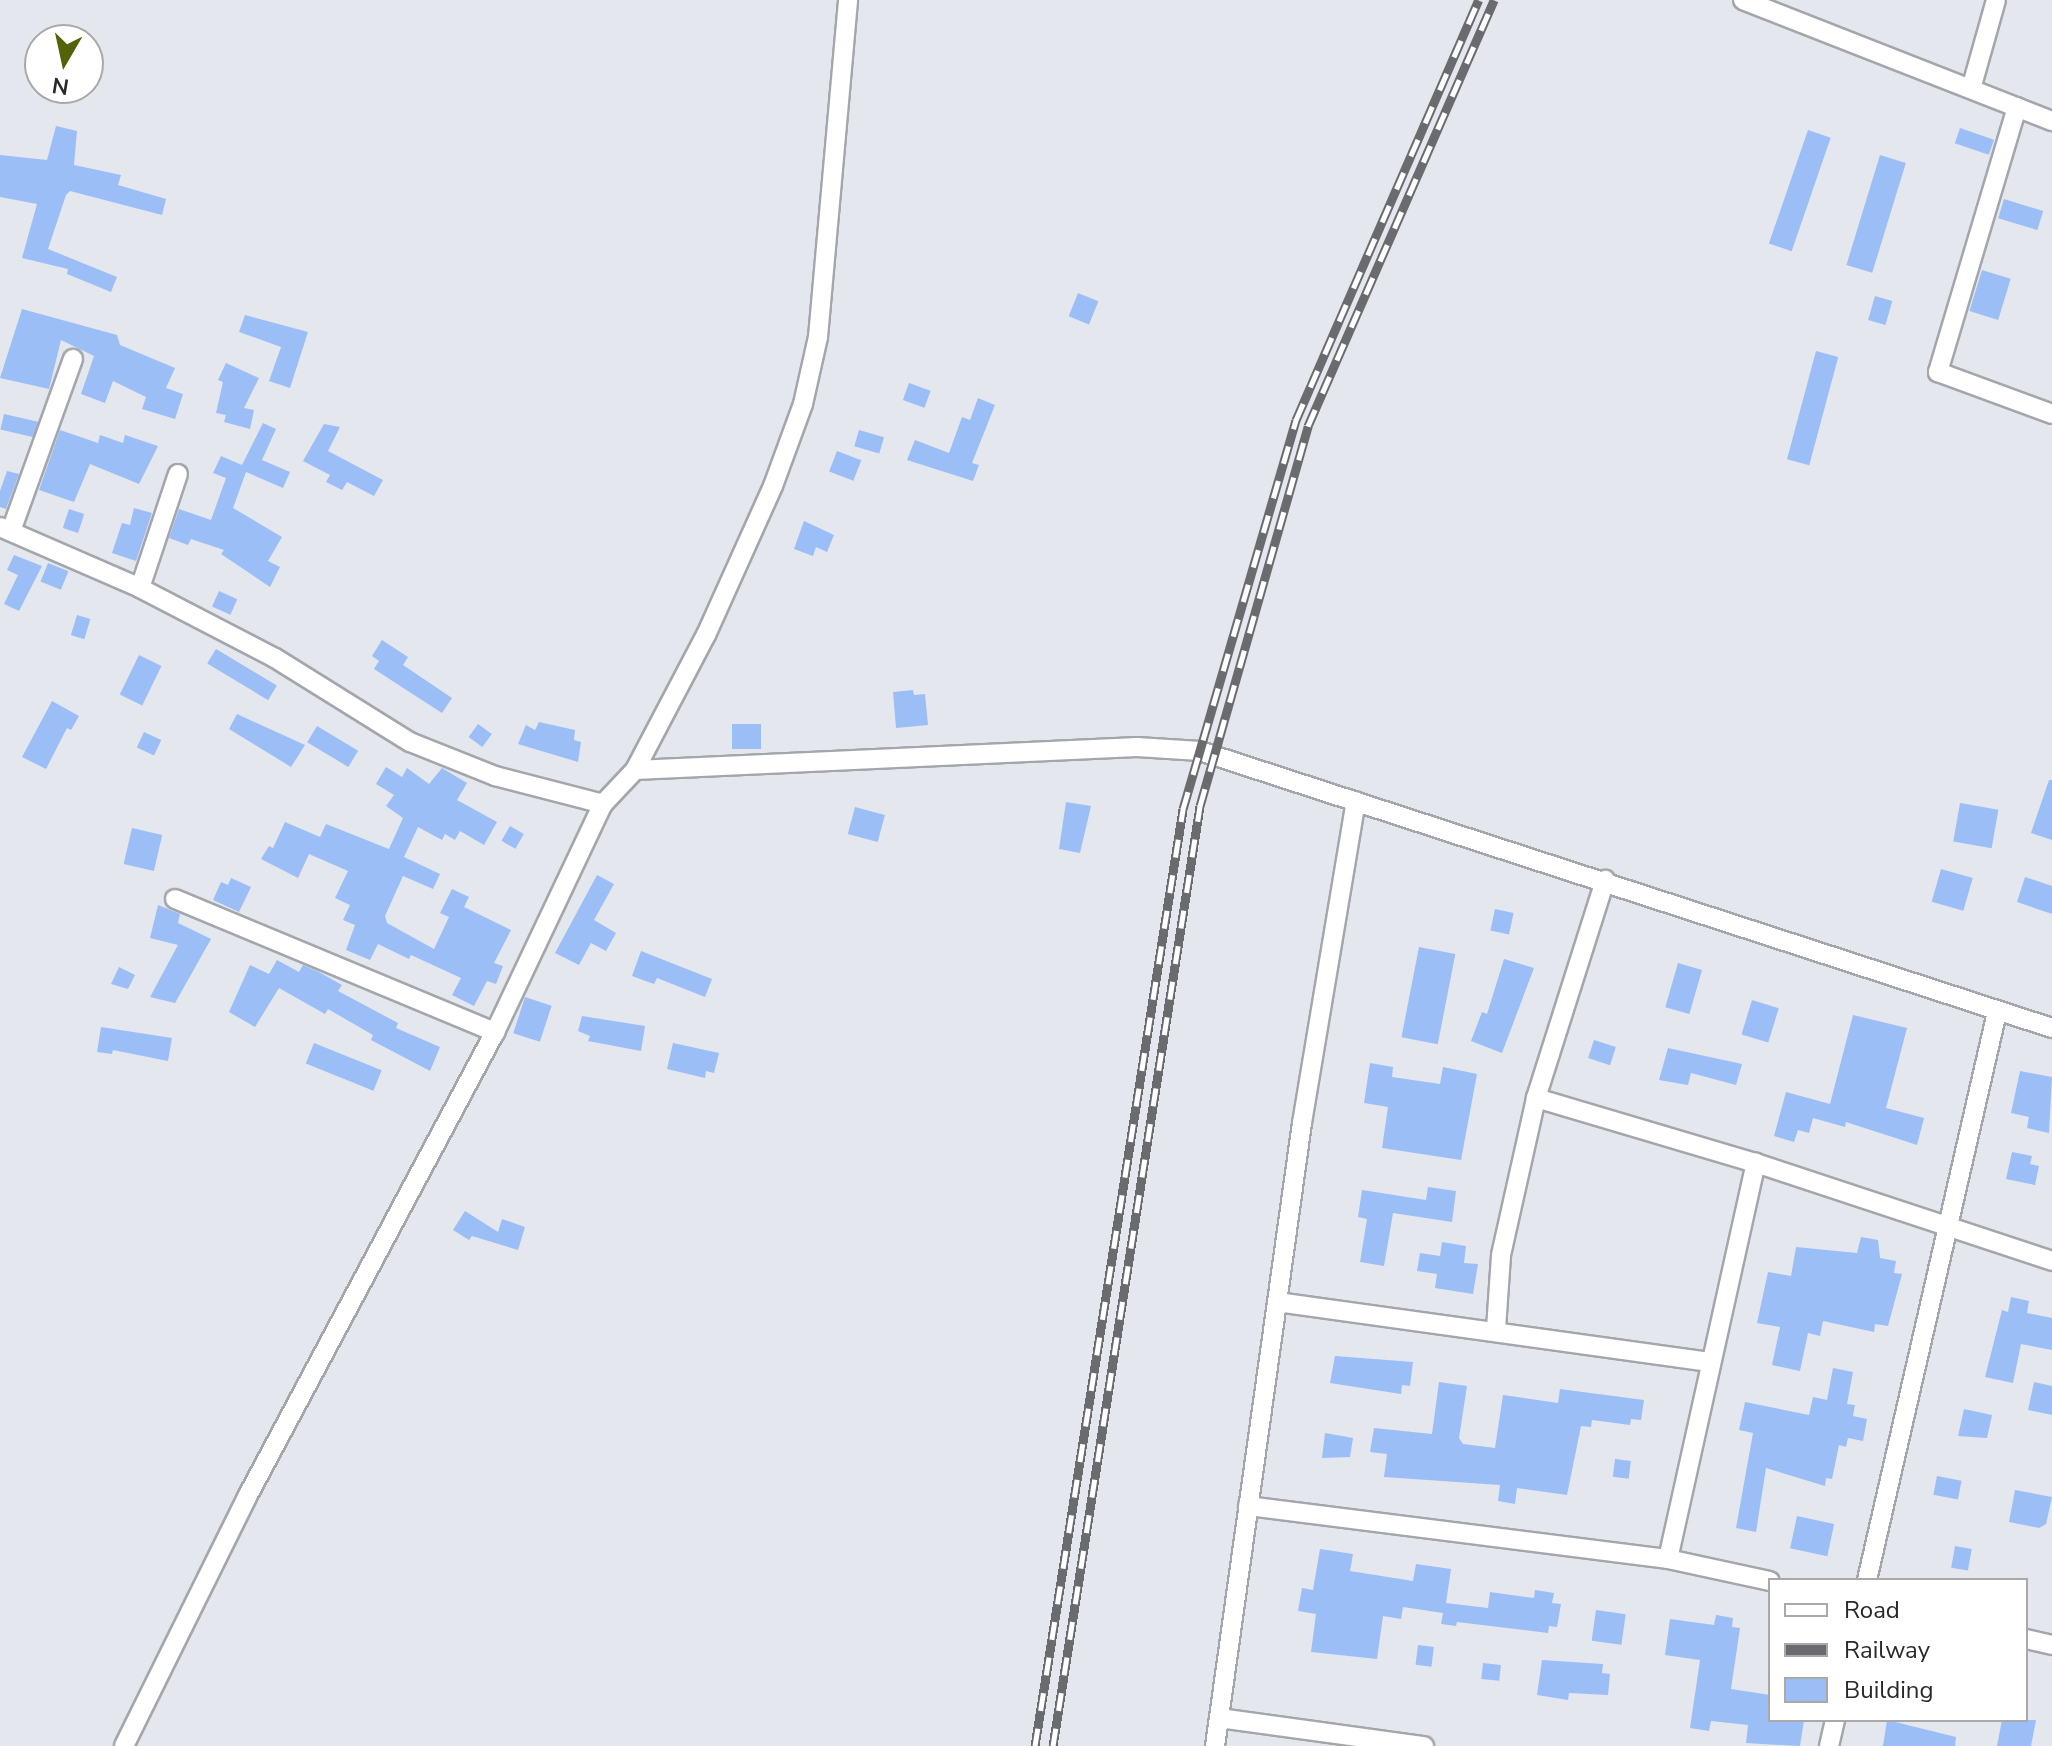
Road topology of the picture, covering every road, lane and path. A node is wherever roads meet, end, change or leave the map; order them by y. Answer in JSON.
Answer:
{"nodes":[{"id":1,"x":848,"y":0,"type":"edge"},
{"id":2,"x":1743,"y":0,"type":"edge"},
{"id":3,"x":1996,"y":0,"type":"edge"},
{"id":4,"x":1971,"y":89,"type":"junction"},
{"id":5,"x":2017,"y":107,"type":"junction"},
{"id":6,"x":2052,"y":121,"type":"edge"},
{"id":7,"x":73,"y":359,"type":"dead end"},
{"id":8,"x":2052,"y":414,"type":"edge"},
{"id":9,"x":178,"y":474,"type":"dead end"},
{"id":10,"x":6,"y":529,"type":"edge"},
{"id":11,"x":140,"y":588,"type":"junction"},
{"id":12,"x":635,"y":770,"type":"junction"},
{"id":13,"x":1356,"y":801,"type":"junction"},
{"id":14,"x":603,"y":804,"type":"junction"},
{"id":15,"x":1605,"y":880,"type":"junction"},
{"id":16,"x":175,"y":899,"type":"dead end"},
{"id":17,"x":1997,"y":1012,"type":"junction"},
{"id":18,"x":2052,"y":1028,"type":"edge"},
{"id":19,"x":495,"y":1032,"type":"junction"},
{"id":20,"x":1536,"y":1098,"type":"junction"},
{"id":21,"x":1756,"y":1163,"type":"junction"},
{"id":22,"x":1948,"y":1227,"type":"junction"},
{"id":23,"x":2052,"y":1261,"type":"edge"},
{"id":24,"x":1277,"y":1302,"type":"junction"},
{"id":25,"x":1496,"y":1329,"type":"junction"},
{"id":26,"x":1708,"y":1362,"type":"junction"},
{"id":27,"x":1248,"y":1506,"type":"junction"},
{"id":28,"x":1668,"y":1559,"type":"junction"},
{"id":29,"x":1867,"y":1578,"type":"edge"},
{"id":30,"x":1768,"y":1581,"type":"edge"},
{"id":31,"x":2028,"y":1639,"type":"edge"},
{"id":32,"x":2052,"y":1645,"type":"edge"},
{"id":33,"x":1219,"y":1718,"type":"junction"},
{"id":34,"x":1835,"y":1722,"type":"edge"},
{"id":35,"x":124,"y":1746,"type":"edge"},
{"id":36,"x":1215,"y":1746,"type":"edge"},
{"id":37,"x":1424,"y":1746,"type":"edge"},
{"id":38,"x":1829,"y":1746,"type":"edge"}],
"edges":[{"from":1,"to":12,"type":"street"},
{"from":2,"to":4,"type":"street"},
{"from":3,"to":4,"type":"street"},
{"from":4,"to":5,"type":"street"},
{"from":5,"to":6,"type":"street"},
{"from":5,"to":8,"type":"street"},
{"from":7,"to":10,"type":"street"},
{"from":9,"to":11,"type":"street"},
{"from":10,"to":11,"type":"street"},
{"from":11,"to":14,"type":"street"},
{"from":12,"to":13,"type":"street"},
{"from":12,"to":14,"type":"street"},
{"from":13,"to":15,"type":"street"},
{"from":13,"to":24,"type":"street"},
{"from":14,"to":19,"type":"street"},
{"from":15,"to":17,"type":"street"},
{"from":15,"to":20,"type":"street"},
{"from":16,"to":19,"type":"street"},
{"from":17,"to":18,"type":"street"},
{"from":17,"to":22,"type":"street"},
{"from":19,"to":35,"type":"street"},
{"from":20,"to":21,"type":"street"},
{"from":20,"to":25,"type":"street"},
{"from":21,"to":22,"type":"street"},
{"from":21,"to":26,"type":"street"},
{"from":22,"to":23,"type":"street"},
{"from":22,"to":29,"type":"street"},
{"from":24,"to":25,"type":"street"},
{"from":24,"to":27,"type":"street"},
{"from":25,"to":26,"type":"street"},
{"from":26,"to":28,"type":"street"},
{"from":27,"to":28,"type":"street"},
{"from":27,"to":33,"type":"street"},
{"from":28,"to":30,"type":"street"},
{"from":31,"to":32,"type":"street"},
{"from":33,"to":36,"type":"street"},
{"from":33,"to":37,"type":"street"},
{"from":34,"to":38,"type":"street"}]}
